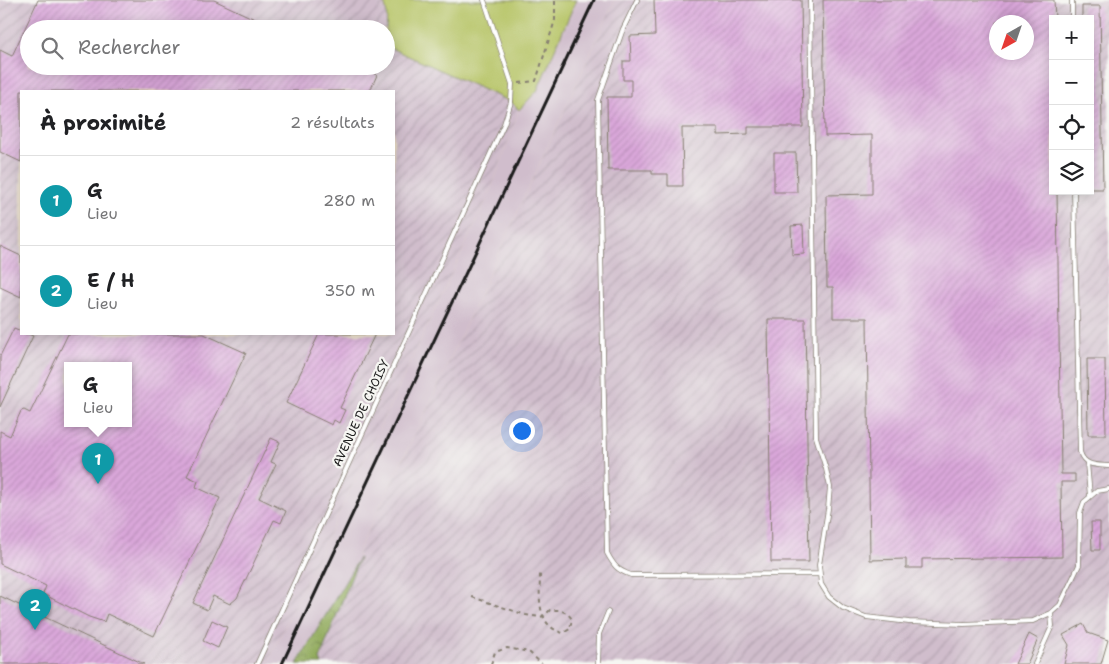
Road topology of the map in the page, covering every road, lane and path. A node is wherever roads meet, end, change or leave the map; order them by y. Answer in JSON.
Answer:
{"nodes":[{"id":1,"x":484,"y":0,"type":"edge"},
{"id":2,"x":556,"y":0,"type":"edge"},
{"id":3,"x":637,"y":0,"type":"edge"},
{"id":4,"x":810,"y":0,"type":"edge"},
{"id":5,"x":1072,"y":0,"type":"edge"},
{"id":6,"x":1072,"y":15,"type":"edge"},
{"id":7,"x":512,"y":84,"type":"junction"},
{"id":8,"x":1074,"y":195,"type":"edge"},
{"id":9,"x":1087,"y":463,"type":"junction"},
{"id":10,"x":1109,"y":466,"type":"edge"},
{"id":11,"x":1109,"y":489,"type":"edge"},
{"id":12,"x":1090,"y":496,"type":"junction"},
{"id":13,"x":540,"y":572,"type":"dead end"},
{"id":14,"x":820,"y":574,"type":"junction"},
{"id":15,"x":472,"y":597,"type":"dead end"},
{"id":16,"x":608,"y":612,"type":"dead end"},
{"id":17,"x":1050,"y":613,"type":"junction"},
{"id":18,"x":544,"y":616,"type":"junction"},
{"id":19,"x":257,"y":664,"type":"edge"},
{"id":20,"x":491,"y":664,"type":"edge"},
{"id":21,"x":542,"y":664,"type":"edge"},
{"id":22,"x":598,"y":664,"type":"edge"},
{"id":23,"x":1035,"y":664,"type":"edge"}],
"edges":[{"from":1,"to":7,"type":"lane","name":"AVENUE DE CHOISY"},
{"from":2,"to":7,"type":"path"},
{"from":3,"to":14,"type":"lane"},
{"from":4,"to":14,"type":"lane"},
{"from":5,"to":6,"type":"lane"},
{"from":7,"to":19,"type":"lane","name":"AVENUE DE CHOISY"},
{"from":8,"to":9,"type":"lane"},
{"from":9,"to":10,"type":"lane"},
{"from":9,"to":12,"type":"lane"},
{"from":11,"to":12,"type":"lane"},
{"from":12,"to":17,"type":"lane"},
{"from":13,"to":18,"type":"path"},
{"from":14,"to":17,"type":"lane"},
{"from":15,"to":18,"type":"path"},
{"from":16,"to":22,"type":"lane"},
{"from":17,"to":23,"type":"lane"},
{"from":18,"to":18,"type":"path"},
{"from":20,"to":21,"type":"path"}]}
